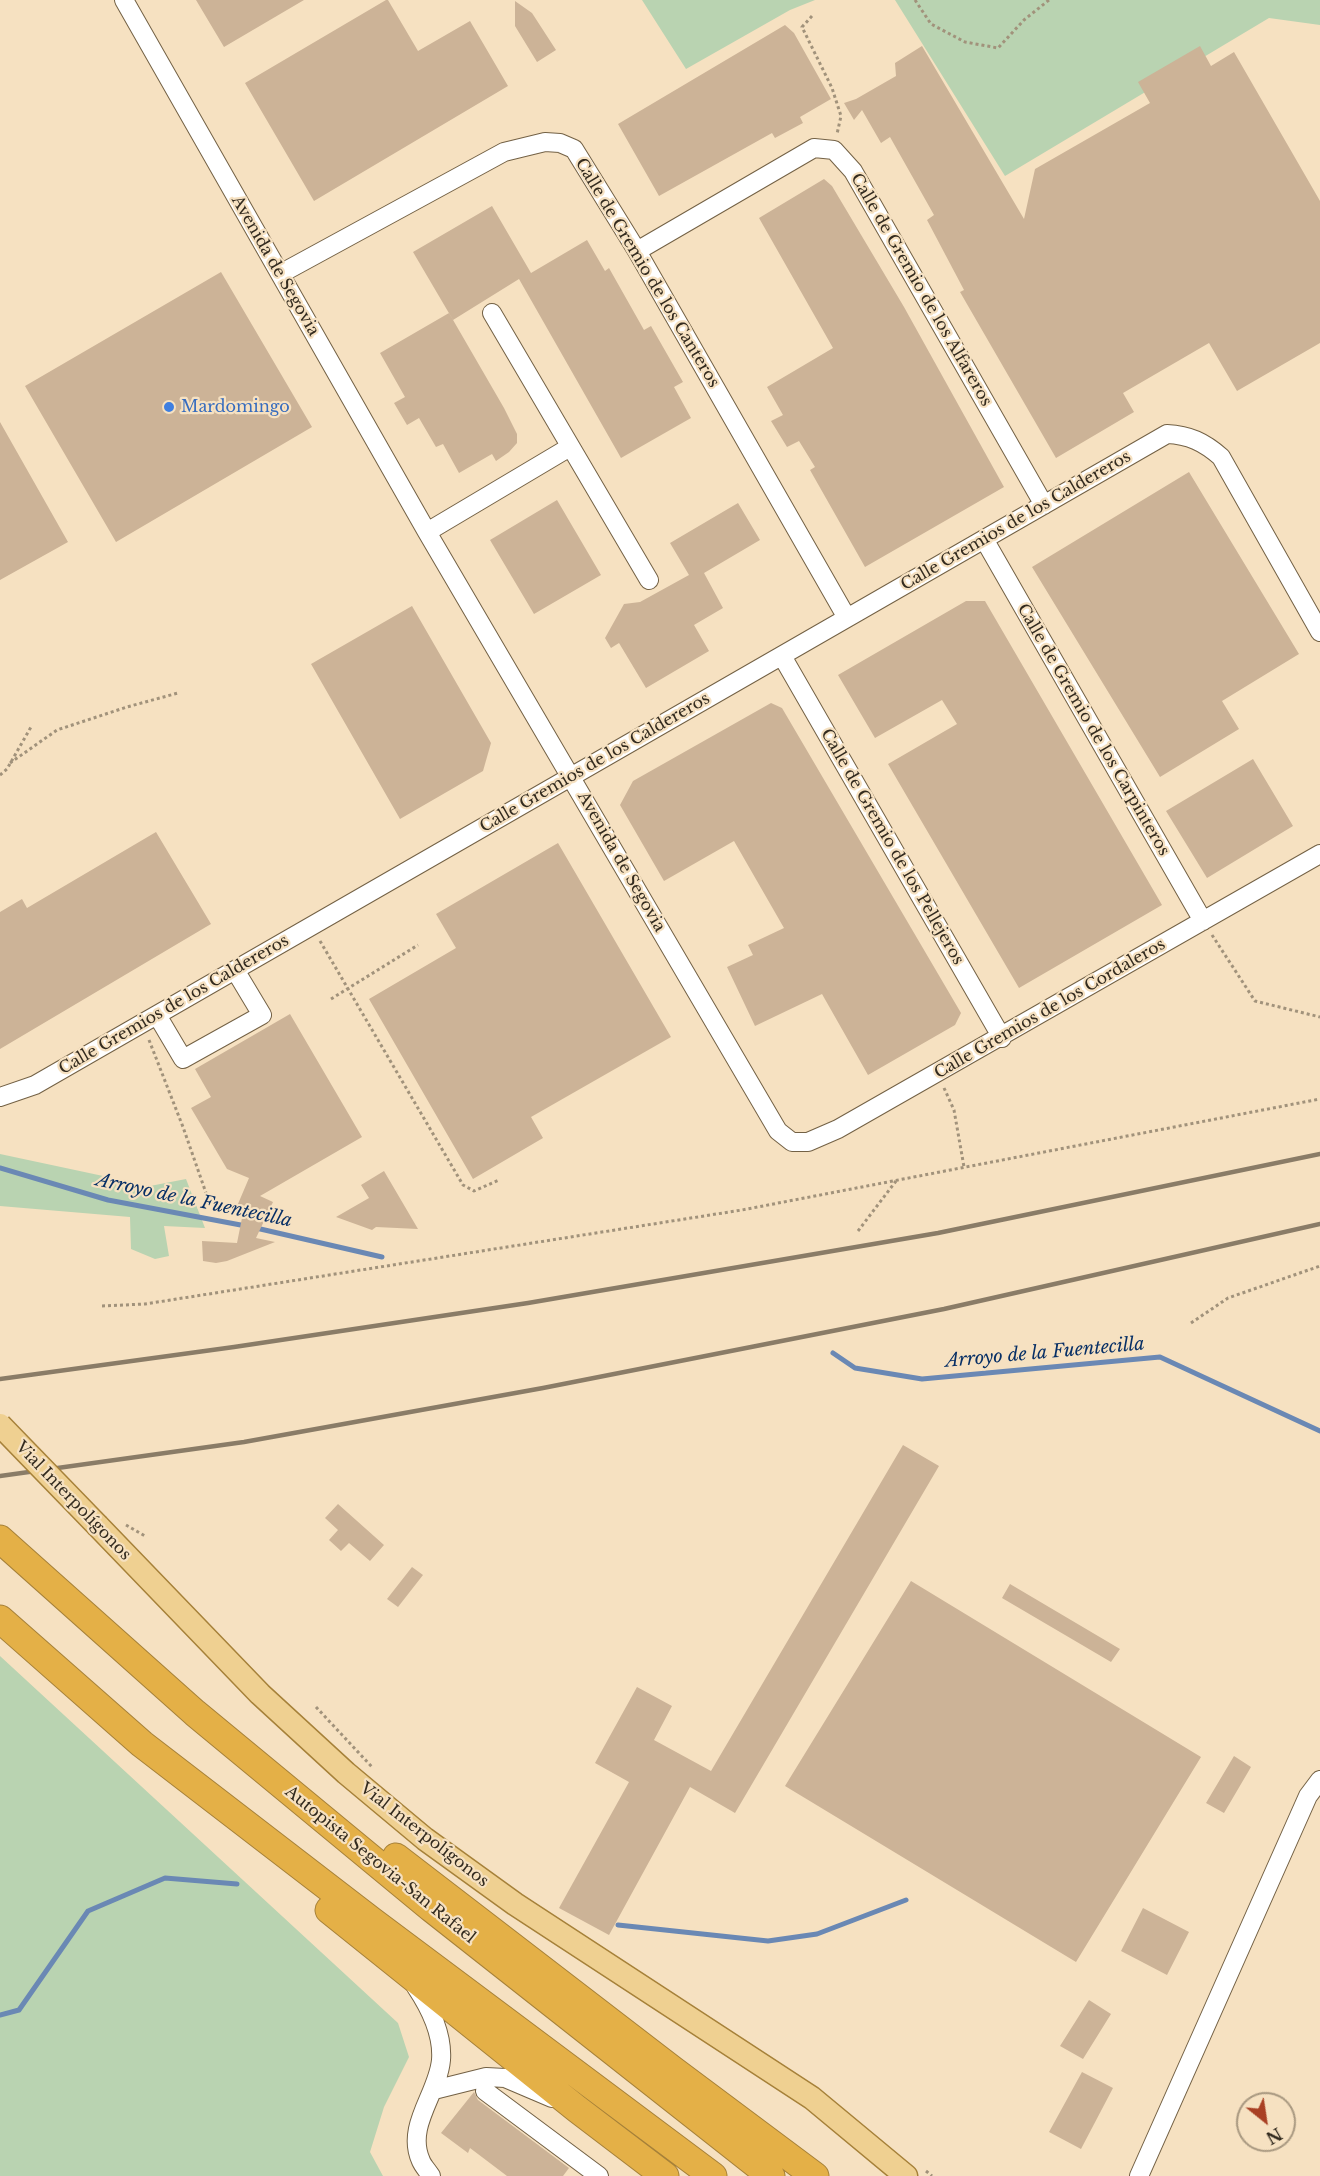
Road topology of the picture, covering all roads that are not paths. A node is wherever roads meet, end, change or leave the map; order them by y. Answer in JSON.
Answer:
{"nodes":[{"id":1,"x":124,"y":0,"type":"edge"},
{"id":2,"x":637,"y":251,"type":"junction"},
{"id":3,"x":280,"y":274,"type":"junction"},
{"id":4,"x":492,"y":313,"type":"dead end"},
{"id":5,"x":570,"y":447,"type":"junction"},
{"id":6,"x":1044,"y":504,"type":"junction"},
{"id":7,"x":427,"y":532,"type":"junction"},
{"id":8,"x":984,"y":539,"type":"junction"},
{"id":9,"x":649,"y":580,"type":"dead end"},
{"id":10,"x":847,"y":618,"type":"junction"},
{"id":11,"x":1320,"y":632,"type":"edge"},
{"id":12,"x":782,"y":656,"type":"junction"},
{"id":13,"x":571,"y":777,"type":"junction"},
{"id":14,"x":1320,"y":854,"type":"edge"},
{"id":15,"x":1203,"y":921,"type":"junction"},
{"id":16,"x":235,"y":970,"type":"junction"},
{"id":17,"x":150,"y":1019,"type":"junction"},
{"id":18,"x":1002,"y":1038,"type":"junction"},
{"id":19,"x":0,"y":1097,"type":"edge"},
{"id":20,"x":778,"y":1131,"type":"joint"},
{"id":21,"x":0,"y":1425,"type":"edge"},
{"id":22,"x":5,"y":1544,"type":"edge"},
{"id":23,"x":0,"y":1619,"type":"edge"},
{"id":24,"x":195,"y":1713,"type":"junction"},
{"id":25,"x":142,"y":1744,"type":"junction"},
{"id":26,"x":1320,"y":1780,"type":"edge"},
{"id":27,"x":405,"y":1971,"type":"junction"},
{"id":28,"x":434,"y":2090,"type":"junction"},
{"id":29,"x":485,"y":2091,"type":"dead end"},
{"id":30,"x":577,"y":2109,"type":"junction"},
{"id":31,"x":593,"y":2174,"type":"edge"},
{"id":32,"x":663,"y":2175,"type":"edge"},
{"id":33,"x":431,"y":2176,"type":"edge"},
{"id":34,"x":714,"y":2176,"type":"edge"},
{"id":35,"x":771,"y":2176,"type":"edge"},
{"id":36,"x":815,"y":2176,"type":"edge"},
{"id":37,"x":906,"y":2176,"type":"edge"},
{"id":38,"x":1139,"y":2176,"type":"edge"}],
"edges":[{"from":1,"to":3,"type":"street","name":"Avenida de Segovia"},
{"from":2,"to":3,"type":"street","name":"Calle de Gremio de los Canteros"},
{"from":2,"to":6,"type":"street","name":"Calle de Gremio de los Alfareros"},
{"from":2,"to":10,"type":"street","name":"Calle de Gremio de los Canteros"},
{"from":3,"to":7,"type":"street","name":"Avenida de Segovia"},
{"from":4,"to":5,"type":"street"},
{"from":5,"to":7,"type":"street"},
{"from":5,"to":9,"type":"street"},
{"from":6,"to":8,"type":"street","name":"Calle Gremios de los Caldereros"},
{"from":6,"to":11,"type":"street","name":"Calle Gremios de los Caldereros"},
{"from":7,"to":13,"type":"street","name":"Avenida de Segovia"},
{"from":8,"to":10,"type":"street","name":"Calle Gremios de los Caldereros"},
{"from":8,"to":15,"type":"street","name":"Calle de Gremio de los Carpinteros"},
{"from":10,"to":12,"type":"street","name":"Calle Gremios de los Caldereros"},
{"from":12,"to":13,"type":"street","name":"Calle Gremios de los Caldereros"},
{"from":12,"to":18,"type":"street","name":"Calle de Gremio de los Pellejeros"},
{"from":13,"to":16,"type":"street","name":"Calle Gremios de los Caldereros"},
{"from":13,"to":20,"type":"street","name":"Avenida de Segovia"},
{"from":14,"to":15,"type":"street","name":"Calle Gremios de los Cordaleros"},
{"from":15,"to":18,"type":"street","name":"Calle Gremios de los Cordaleros"},
{"from":16,"to":17,"type":"street","name":"Calle Gremios de los Caldereros"},
{"from":16,"to":17,"type":"street"},
{"from":17,"to":19,"type":"street","name":"Calle Gremios de los Caldereros"},
{"from":18,"to":20,"type":"street","name":"Calle Gremios de los Cordaleros"},
{"from":21,"to":37,"type":"main road","name":"Vial Interpolígonos","bridge":true},
{"from":22,"to":24,"type":"highway","name":"Autopista Segovia-San Rafael"},
{"from":23,"to":25,"type":"highway"},
{"from":24,"to":35,"type":"highway","name":"Autopista Segovia-San Rafael"},
{"from":24,"to":36,"type":"highway"},
{"from":25,"to":27,"type":"highway"},
{"from":25,"to":34,"type":"highway"},
{"from":26,"to":38,"type":"street"},
{"from":27,"to":28,"type":"street"},
{"from":27,"to":30,"type":"highway"},
{"from":28,"to":30,"type":"street"},
{"from":28,"to":33,"type":"street"},
{"from":29,"to":31,"type":"street"},
{"from":30,"to":32,"type":"highway"}]}
